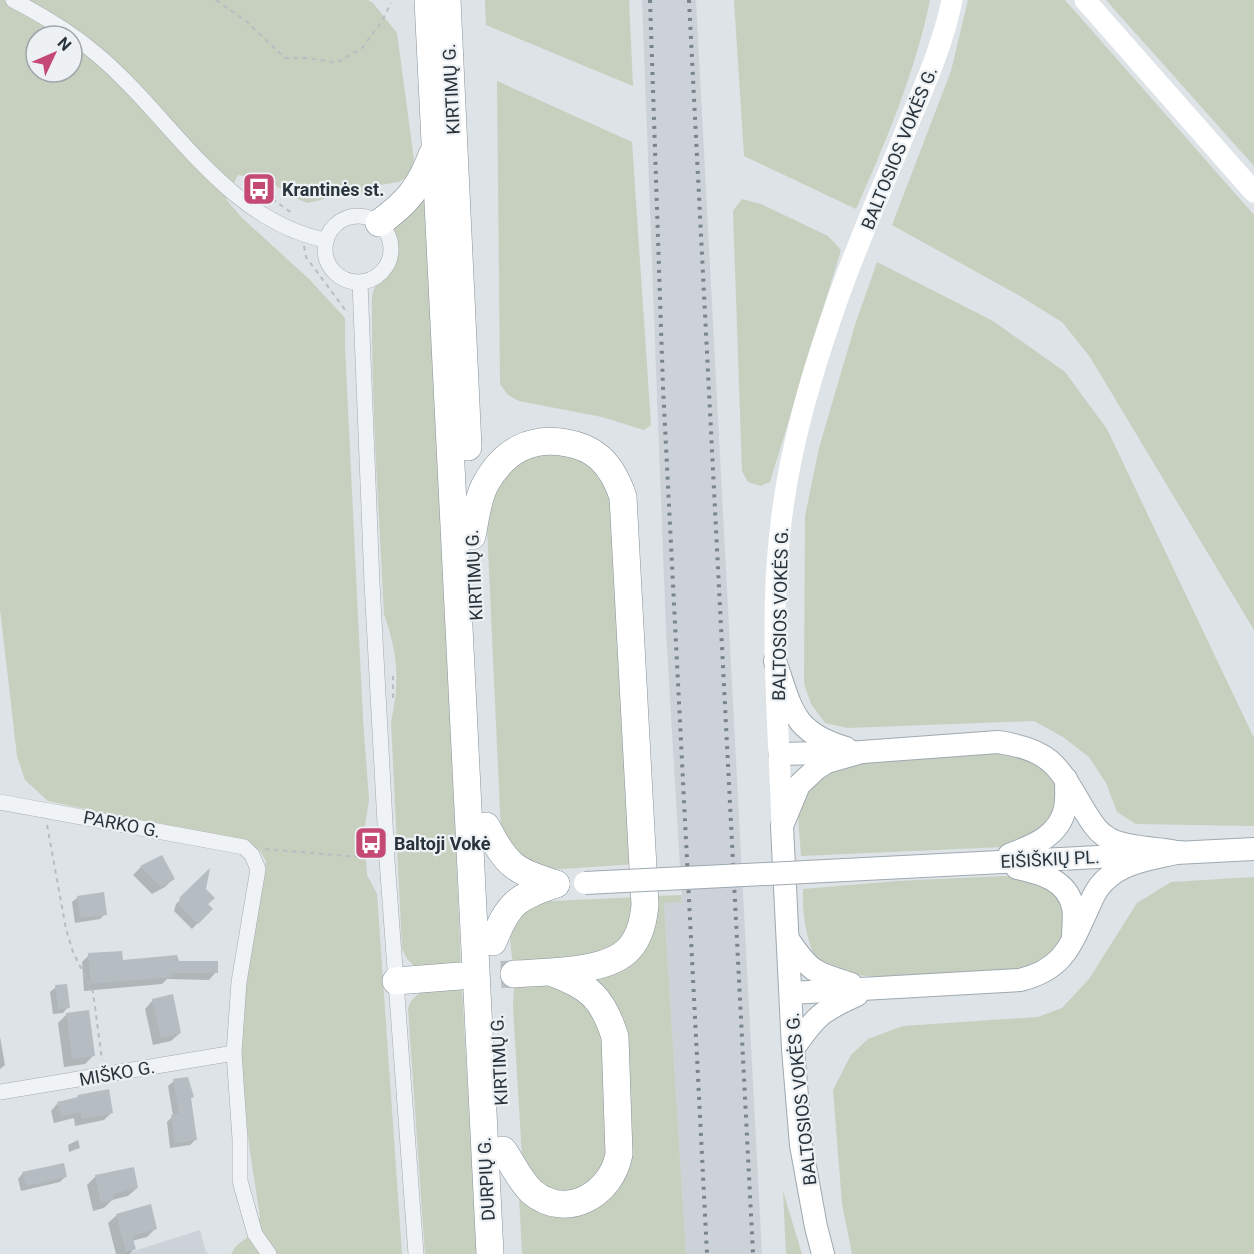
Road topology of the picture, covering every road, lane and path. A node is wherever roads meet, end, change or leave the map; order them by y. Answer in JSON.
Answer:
{"nodes":[{"id":1,"x":13,"y":0,"type":"edge"},
{"id":2,"x":216,"y":0,"type":"edge"},
{"id":3,"x":428,"y":0,"type":"edge"},
{"id":4,"x":447,"y":0,"type":"edge"},
{"id":5,"x":952,"y":0,"type":"edge"},
{"id":6,"x":1085,"y":0,"type":"edge"},
{"id":7,"x":391,"y":3,"type":"dead end"},
{"id":8,"x":435,"y":148,"type":"junction"},
{"id":9,"x":1254,"y":192,"type":"edge"},
{"id":10,"x":272,"y":199,"type":"dead end"},
{"id":11,"x":379,"y":223,"type":"junction"},
{"id":12,"x":305,"y":236,"type":"junction"},
{"id":13,"x":325,"y":240,"type":"junction"},
{"id":14,"x":360,"y":283,"type":"junction"},
{"id":15,"x":347,"y":313,"type":"dead end"},
{"id":16,"x":472,"y":536,"type":"junction"},
{"id":17,"x":775,"y":661,"type":"junction"},
{"id":18,"x":862,"y":752,"type":"junction"},
{"id":19,"x":780,"y":754,"type":"junction"},
{"id":20,"x":1066,"y":779,"type":"junction"},
{"id":21,"x":0,"y":802,"type":"edge"},
{"id":22,"x":44,"y":810,"type":"junction"},
{"id":23,"x":486,"y":826,"type":"junction"},
{"id":24,"x":783,"y":826,"type":"junction"},
{"id":25,"x":244,"y":847,"type":"junction"},
{"id":26,"x":1254,"y":849,"type":"edge"},
{"id":27,"x":1180,"y":852,"type":"junction"},
{"id":28,"x":371,"y":858,"type":"dead end"},
{"id":29,"x":986,"y":862,"type":"junction"},
{"id":30,"x":556,"y":884,"type":"junction"},
{"id":31,"x":471,"y":888,"type":"joint"},
{"id":32,"x":788,"y":938,"type":"junction"},
{"id":33,"x":1073,"y":940,"type":"junction"},
{"id":34,"x":493,"y":942,"type":"junction"},
{"id":35,"x":553,"y":973,"type":"junction"},
{"id":36,"x":514,"y":974,"type":"tunnel mouth"},
{"id":37,"x":460,"y":976,"type":"tunnel mouth"},
{"id":38,"x":396,"y":981,"type":"junction"},
{"id":39,"x":870,"y":990,"type":"junction"},
{"id":40,"x":791,"y":993,"type":"junction"},
{"id":41,"x":793,"y":1049,"type":"junction"},
{"id":42,"x":234,"y":1053,"type":"junction"},
{"id":43,"x":104,"y":1075,"type":"junction"},
{"id":44,"x":0,"y":1092,"type":"edge"},
{"id":45,"x":503,"y":1150,"type":"junction"},
{"id":46,"x":269,"y":1254,"type":"edge"},
{"id":47,"x":416,"y":1254,"type":"edge"},
{"id":48,"x":490,"y":1254,"type":"edge"},
{"id":49,"x":509,"y":1254,"type":"edge"},
{"id":50,"x":823,"y":1254,"type":"edge"}],
"edges":[{"from":1,"to":12,"type":"street"},
{"from":2,"to":7,"type":"path"},
{"from":3,"to":8,"type":"highway","name":"KIRTIMŲ G."},
{"from":4,"to":16,"type":"highway","name":"KIRTIMŲ G."},
{"from":5,"to":17,"type":"main road","name":"BALTOSIOS VOKĖS G."},
{"from":6,"to":9,"type":"main road"},
{"from":8,"to":11,"type":"highway"},
{"from":8,"to":31,"type":"highway","name":"KIRTIMŲ G."},
{"from":10,"to":12,"type":"path"},
{"from":11,"to":13,"type":"street"},
{"from":11,"to":14,"type":"street"},
{"from":12,"to":13,"type":"street"},
{"from":12,"to":15,"type":"path"},
{"from":13,"to":14,"type":"street"},
{"from":14,"to":38,"type":"street"},
{"from":16,"to":23,"type":"highway","name":"KIRTIMŲ G."},
{"from":16,"to":35,"type":"highway"},
{"from":17,"to":18,"type":"main road"},
{"from":17,"to":19,"type":"main road","name":"BALTOSIOS VOKĖS G."},
{"from":18,"to":19,"type":"main road"},
{"from":18,"to":20,"type":"main road"},
{"from":18,"to":24,"type":"main road"},
{"from":19,"to":24,"type":"main road","name":"BALTOSIOS VOKĖS G."},
{"from":20,"to":27,"type":"main road"},
{"from":20,"to":29,"type":"main road"},
{"from":21,"to":22,"type":"street","name":"PARKO G."},
{"from":22,"to":25,"type":"street","name":"PARKO G."},
{"from":22,"to":43,"type":"path"},
{"from":23,"to":30,"type":"highway"},
{"from":23,"to":34,"type":"highway","name":"KIRTIMŲ G."},
{"from":24,"to":32,"type":"main road","name":"BALTOSIOS VOKĖS G."},
{"from":25,"to":28,"type":"path"},
{"from":25,"to":42,"type":"street"},
{"from":26,"to":27,"type":"main road","name":"EIŠIŠKIŲ PL."},
{"from":27,"to":29,"type":"main road","name":"EIŠIŠKIŲ PL."},
{"from":27,"to":33,"type":"main road"},
{"from":29,"to":30,"type":"main road","name":"EIŠIŠKIŲ PL.","bridge":true},
{"from":29,"to":33,"type":"main road"},
{"from":30,"to":34,"type":"highway"},
{"from":31,"to":48,"type":"highway","name":"DURPIŲ G."},
{"from":32,"to":39,"type":"main road"},
{"from":32,"to":40,"type":"main road","name":"BALTOSIOS VOKĖS G."},
{"from":33,"to":39,"type":"main road"},
{"from":34,"to":45,"type":"highway","name":"KIRTIMŲ G."},
{"from":35,"to":36,"type":"highway"},
{"from":35,"to":45,"type":"highway"},
{"from":37,"to":38,"type":"highway"},
{"from":38,"to":47,"type":"street"},
{"from":39,"to":40,"type":"main road"},
{"from":39,"to":41,"type":"main road"},
{"from":40,"to":41,"type":"main road","name":"BALTOSIOS VOKĖS G."},
{"from":41,"to":50,"type":"main road","name":"BALTOSIOS VOKĖS G."},
{"from":42,"to":43,"type":"street","name":"MIŠKO G."},
{"from":42,"to":46,"type":"street"},
{"from":43,"to":44,"type":"street","name":"MIŠKO G."},
{"from":45,"to":49,"type":"highway","name":"DURPIŲ G."}]}
